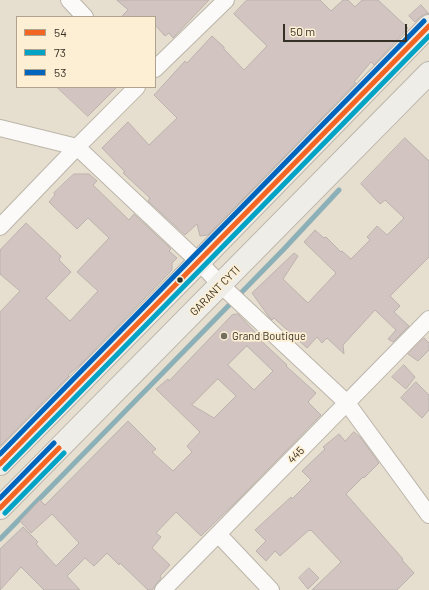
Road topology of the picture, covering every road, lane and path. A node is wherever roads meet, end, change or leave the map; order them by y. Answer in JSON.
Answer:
{"nodes":[{"id":1,"x":69,"y":0,"type":"edge"},
{"id":2,"x":226,"y":0,"type":"edge"},
{"id":3,"x":84,"y":16,"type":"edge"},
{"id":4,"x":429,"y":26,"type":"edge"},
{"id":5,"x":156,"y":68,"type":"edge"},
{"id":6,"x":429,"y":73,"type":"edge"},
{"id":7,"x":136,"y":88,"type":"edge"},
{"id":8,"x":0,"y":128,"type":"edge"},
{"id":9,"x":77,"y":147,"type":"junction"},
{"id":10,"x":0,"y":227,"type":"edge"},
{"id":11,"x":199,"y":262,"type":"junction"},
{"id":12,"x":221,"y":285,"type":"junction"},
{"id":13,"x":429,"y":319,"type":"edge"},
{"id":14,"x":347,"y":403,"type":"junction"},
{"id":15,"x":0,"y":464,"type":"edge"},
{"id":16,"x":0,"y":508,"type":"edge"},
{"id":17,"x":429,"y":515,"type":"edge"},
{"id":18,"x":218,"y":534,"type":"junction"},
{"id":19,"x":163,"y":590,"type":"edge"},
{"id":20,"x":271,"y":590,"type":"edge"}],
"edges":[{"from":1,"to":3,"type":"street"},
{"from":2,"to":5,"type":"street"},
{"from":4,"to":11,"type":"main road"},
{"from":6,"to":12,"type":"main road","name":"GARANT CYTI"},
{"from":7,"to":9,"type":"street"},
{"from":8,"to":9,"type":"street"},
{"from":9,"to":10,"type":"street"},
{"from":9,"to":11,"type":"street"},
{"from":11,"to":12,"type":"street"},
{"from":11,"to":15,"type":"main road"},
{"from":12,"to":14,"type":"street"},
{"from":12,"to":16,"type":"main road","name":"GARANT CYTI"},
{"from":13,"to":14,"type":"street","name":"445"},
{"from":14,"to":17,"type":"street"},
{"from":14,"to":18,"type":"street","name":"445"},
{"from":18,"to":19,"type":"street","name":"445"},
{"from":18,"to":20,"type":"street"}]}
